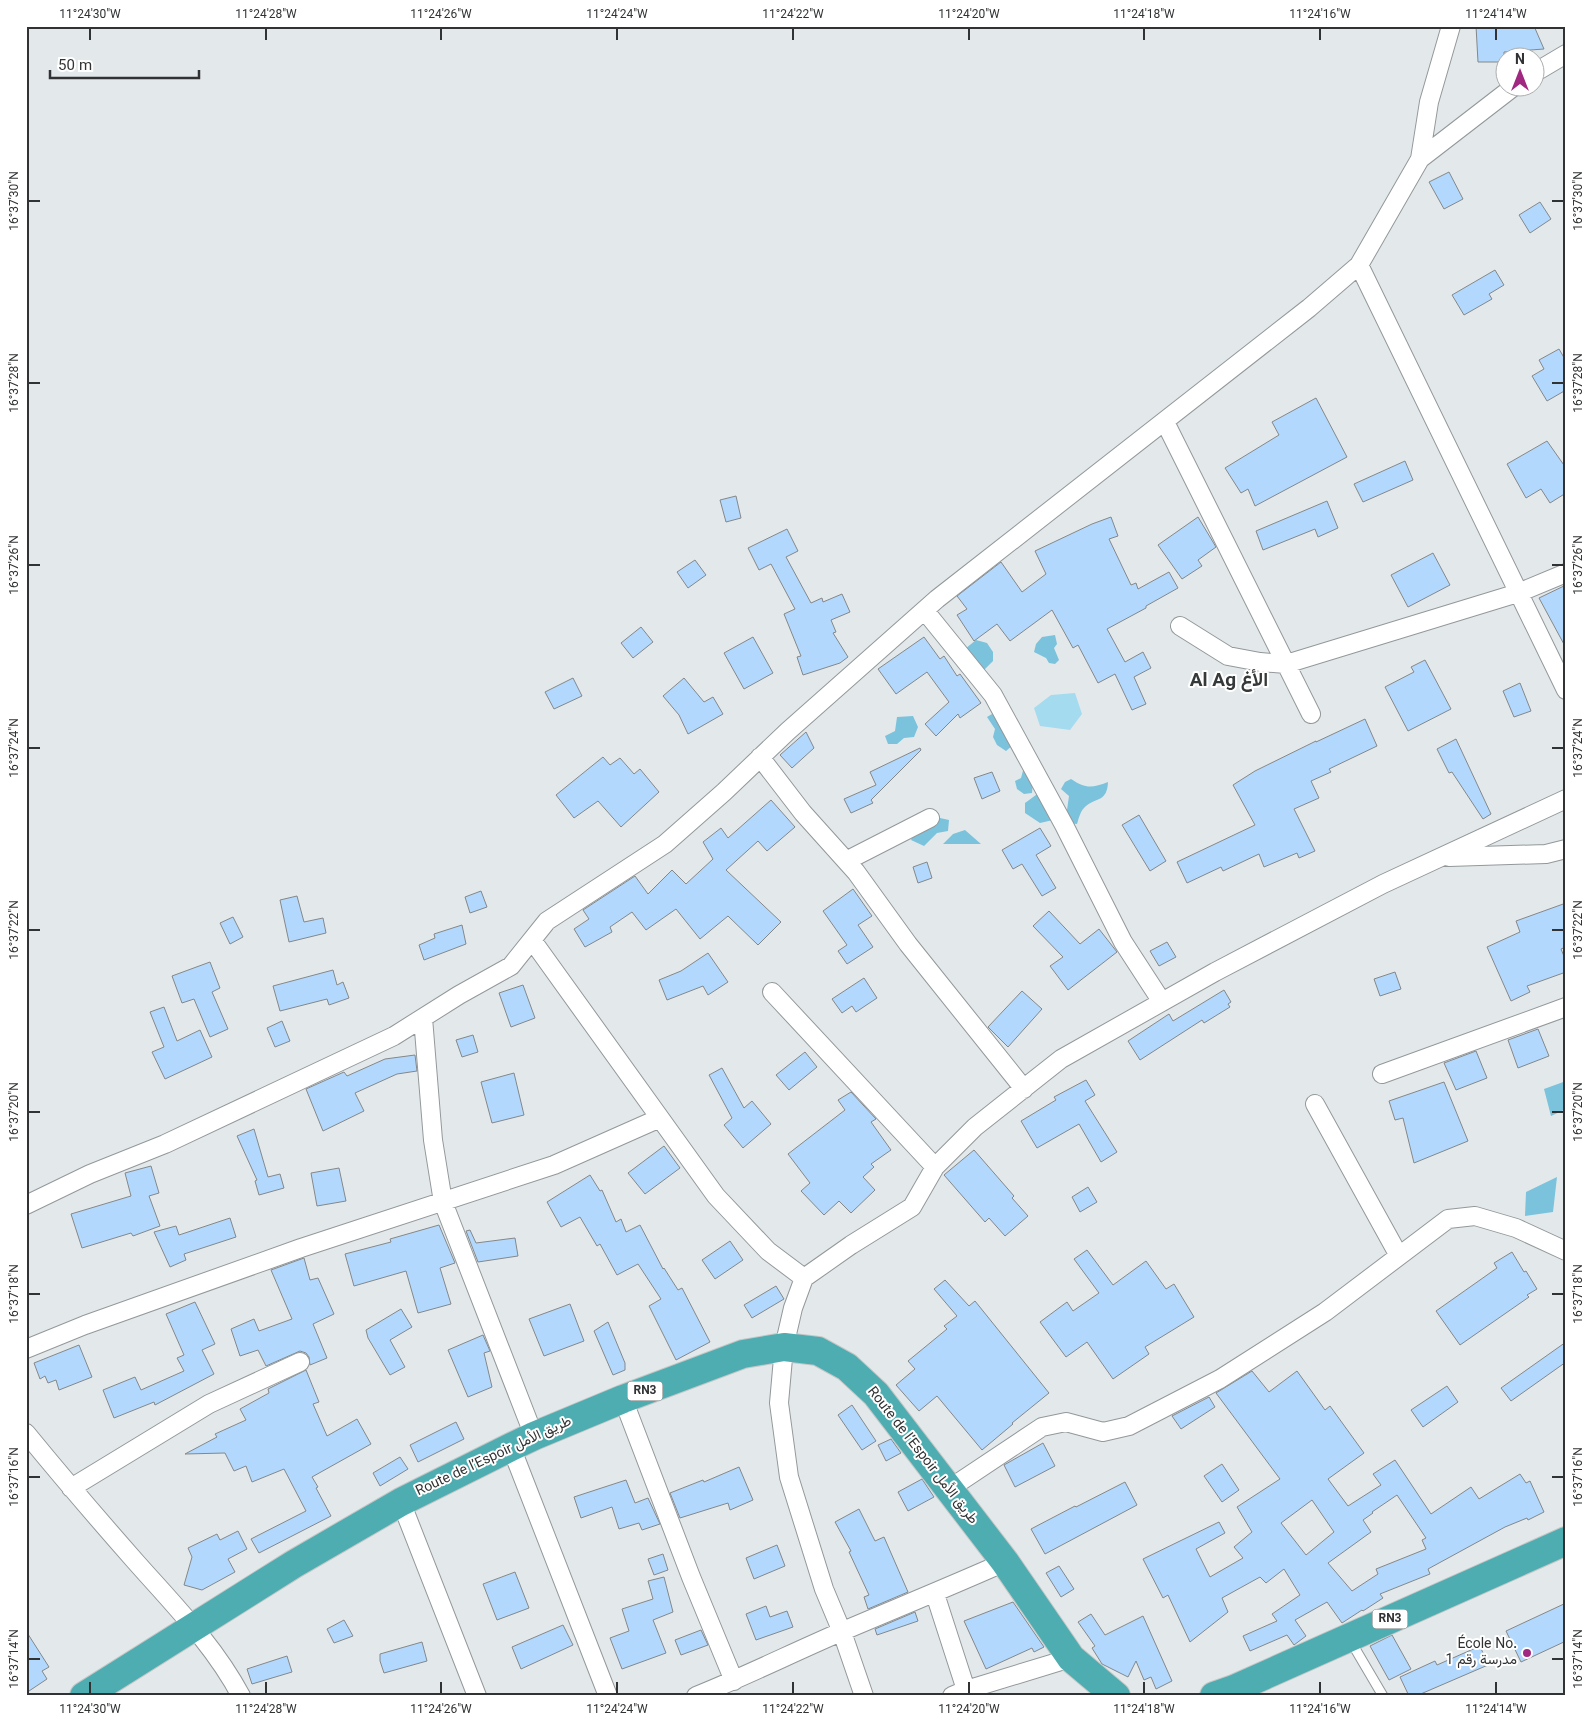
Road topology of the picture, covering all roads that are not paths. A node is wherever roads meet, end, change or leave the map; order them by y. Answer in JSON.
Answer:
{"nodes":[{"id":1,"x":1451,"y":26,"type":"edge"},
{"id":2,"x":1566,"y":54,"type":"edge"},
{"id":3,"x":1544,"y":67,"type":"edge"},
{"id":4,"x":1499,"y":98,"type":"edge"},
{"id":5,"x":1420,"y":159,"type":"junction"},
{"id":6,"x":1360,"y":265,"type":"junction"},
{"id":7,"x":1165,"y":422,"type":"junction"},
{"id":8,"x":1566,"y":573,"type":"edge"},
{"id":9,"x":1518,"y":593,"type":"junction"},
{"id":10,"x":924,"y":611,"type":"junction"},
{"id":11,"x":1180,"y":626,"type":"dead end"},
{"id":12,"x":1286,"y":664,"type":"junction"},
{"id":13,"x":1566,"y":690,"type":"edge"},
{"id":14,"x":1311,"y":714,"type":"dead end"},
{"id":15,"x":760,"y":757,"type":"junction"},
{"id":16,"x":1566,"y":799,"type":"edge"},
{"id":17,"x":930,"y":818,"type":"dead end"},
{"id":18,"x":1566,"y":849,"type":"edge"},
{"id":19,"x":1441,"y":857,"type":"junction"},
{"id":20,"x":846,"y":861,"type":"junction"},
{"id":21,"x":532,"y":940,"type":"junction"},
{"id":22,"x":772,"y":992,"type":"dead end"},
{"id":23,"x":1162,"y":1002,"type":"junction"},
{"id":24,"x":1566,"y":1007,"type":"edge"},
{"id":25,"x":422,"y":1018,"type":"junction"},
{"id":26,"x":1382,"y":1074,"type":"dead end"},
{"id":27,"x":1024,"y":1089,"type":"junction"},
{"id":28,"x":1316,"y":1104,"type":"dead end"},
{"id":29,"x":660,"y":1118,"type":"junction"},
{"id":30,"x":935,"y":1167,"type":"junction"},
{"id":31,"x":443,"y":1202,"type":"junction"},
{"id":32,"x":26,"y":1205,"type":"edge"},
{"id":33,"x":1566,"y":1251,"type":"edge"},
{"id":34,"x":1399,"y":1256,"type":"junction"},
{"id":35,"x":804,"y":1278,"type":"junction"},
{"id":36,"x":784,"y":1347,"type":"junction"},
{"id":37,"x":26,"y":1349,"type":"edge"},
{"id":38,"x":300,"y":1362,"type":"dead end"},
{"id":39,"x":623,"y":1399,"type":"junction"},
{"id":40,"x":26,"y":1433,"type":"edge"},
{"id":41,"x":522,"y":1441,"type":"junction"},
{"id":42,"x":72,"y":1488,"type":"junction"},
{"id":43,"x":949,"y":1489,"type":"junction"},
{"id":44,"x":401,"y":1502,"type":"junction"},
{"id":45,"x":1566,"y":1541,"type":"edge"},
{"id":46,"x":1005,"y":1562,"type":"junction"},
{"id":47,"x":935,"y":1594,"type":"junction"},
{"id":48,"x":194,"y":1628,"type":"junction"},
{"id":49,"x":842,"y":1632,"type":"junction"},
{"id":50,"x":1348,"y":1638,"type":"junction"},
{"id":51,"x":1071,"y":1658,"type":"junction"},
{"id":52,"x":734,"y":1681,"type":"junction"},
{"id":53,"x":962,"y":1694,"type":"edge"},
{"id":54,"x":84,"y":1696,"type":"edge"},
{"id":55,"x":240,"y":1696,"type":"edge"},
{"id":56,"x":477,"y":1696,"type":"edge"},
{"id":57,"x":608,"y":1696,"type":"edge"},
{"id":58,"x":696,"y":1696,"type":"edge"},
{"id":59,"x":864,"y":1696,"type":"edge"},
{"id":60,"x":1116,"y":1696,"type":"edge"},
{"id":61,"x":1214,"y":1696,"type":"edge"},
{"id":62,"x":1382,"y":1696,"type":"edge"}],
"edges":[{"from":1,"to":5,"type":"street"},
{"from":2,"to":3,"type":"street"},
{"from":4,"to":5,"type":"street"},
{"from":5,"to":6,"type":"street"},
{"from":6,"to":7,"type":"street"},
{"from":6,"to":9,"type":"street"},
{"from":7,"to":10,"type":"street"},
{"from":7,"to":12,"type":"street"},
{"from":8,"to":9,"type":"street"},
{"from":9,"to":12,"type":"street"},
{"from":9,"to":13,"type":"street"},
{"from":10,"to":15,"type":"street"},
{"from":10,"to":23,"type":"street"},
{"from":11,"to":12,"type":"street"},
{"from":12,"to":14,"type":"street"},
{"from":15,"to":20,"type":"street"},
{"from":15,"to":21,"type":"street"},
{"from":16,"to":19,"type":"street"},
{"from":17,"to":20,"type":"street"},
{"from":18,"to":19,"type":"street"},
{"from":19,"to":23,"type":"street"},
{"from":20,"to":27,"type":"street"},
{"from":21,"to":25,"type":"street"},
{"from":21,"to":29,"type":"street"},
{"from":22,"to":30,"type":"street"},
{"from":23,"to":27,"type":"street"},
{"from":24,"to":26,"type":"street"},
{"from":25,"to":31,"type":"street"},
{"from":25,"to":32,"type":"street"},
{"from":27,"to":30,"type":"street"},
{"from":28,"to":34,"type":"street"},
{"from":29,"to":31,"type":"street"},
{"from":29,"to":35,"type":"street"},
{"from":30,"to":35,"type":"street"},
{"from":31,"to":37,"type":"street"},
{"from":31,"to":41,"type":"street"},
{"from":33,"to":34,"type":"street"},
{"from":34,"to":43,"type":"street"},
{"from":35,"to":36,"type":"street"},
{"from":36,"to":39,"type":"highway","name":"Route de l’Espoir طريق الأمل","number":"RN3"},
{"from":36,"to":43,"type":"highway","name":"Route de l’Espoir طريق الأمل","number":"RN3"},
{"from":36,"to":49,"type":"street"},
{"from":38,"to":42,"type":"street"},
{"from":39,"to":41,"type":"highway","name":"Route de l’Espoir طريق الأمل","number":"RN3"},
{"from":39,"to":52,"type":"street"},
{"from":40,"to":42,"type":"street"},
{"from":41,"to":44,"type":"highway","name":"Route de l’Espoir طريق الأمل","number":"RN3"},
{"from":41,"to":57,"type":"street"},
{"from":42,"to":48,"type":"street"},
{"from":43,"to":46,"type":"highway","name":"Route de l’Espoir طريق الأمل","number":"RN3"},
{"from":44,"to":48,"type":"highway","name":"Route de l’Espoir طريق الأمل","number":"RN3"},
{"from":44,"to":56,"type":"street"},
{"from":45,"to":50,"type":"highway","number":"RN3"},
{"from":46,"to":47,"type":"street"},
{"from":46,"to":51,"type":"highway","name":"Route de l’Espoir طريق الأمل","number":"RN3"},
{"from":47,"to":49,"type":"street"},
{"from":47,"to":53,"type":"street"},
{"from":48,"to":54,"type":"highway","name":"Route de l’Espoir طريق الأمل","number":"RN3"},
{"from":48,"to":55,"type":"street"},
{"from":49,"to":52,"type":"street"},
{"from":49,"to":59,"type":"street"},
{"from":50,"to":61,"type":"highway","number":"RN3"},
{"from":50,"to":62,"type":"lane"},
{"from":51,"to":53,"type":"street"},
{"from":51,"to":60,"type":"highway","name":"Route de l’Espoir طريق الأمل","number":"RN3"},
{"from":52,"to":58,"type":"street"}]}
